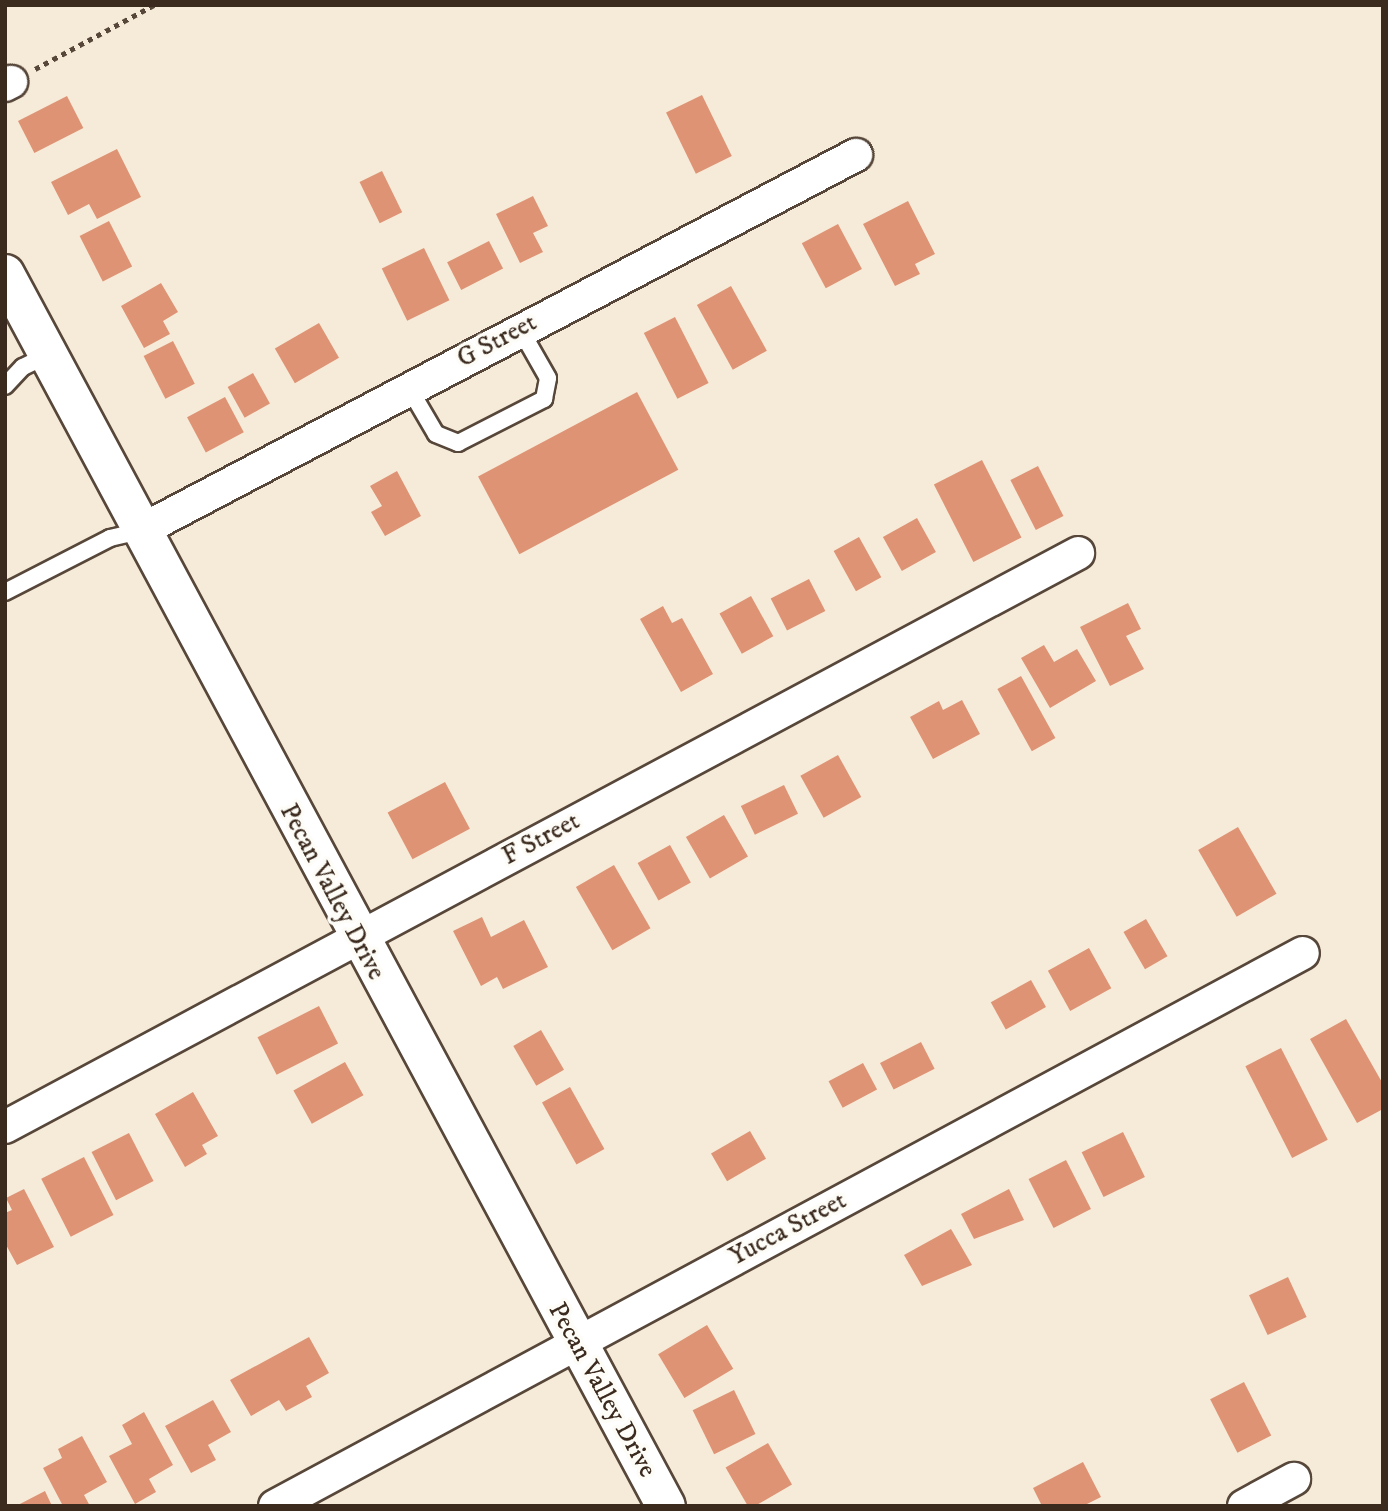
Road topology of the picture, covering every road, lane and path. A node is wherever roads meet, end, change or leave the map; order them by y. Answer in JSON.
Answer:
{"nodes":[{"id":1,"x":154,"y":5,"type":"edge"},
{"id":2,"x":8,"y":84,"type":"edge"},
{"id":3,"x":856,"y":155,"type":"dead end"},
{"id":4,"x":5,"y":274,"type":"edge"},
{"id":5,"x":520,"y":329,"type":"junction"},
{"id":6,"x":48,"y":355,"type":"junction"},
{"id":7,"x":5,"y":386,"type":"edge"},
{"id":8,"x":409,"y":387,"type":"junction"},
{"id":9,"x":140,"y":531,"type":"junction"},
{"id":10,"x":1078,"y":553,"type":"dead end"},
{"id":11,"x":5,"y":592,"type":"edge"},
{"id":12,"x":357,"y":938,"type":"junction"},
{"id":13,"x":1303,"y":953,"type":"dead end"},
{"id":14,"x":5,"y":1127,"type":"edge"},
{"id":15,"x":577,"y":1344,"type":"junction"},
{"id":16,"x":1294,"y":1479,"type":"dead end"},
{"id":17,"x":275,"y":1506,"type":"edge"},
{"id":18,"x":666,"y":1506,"type":"edge"},
{"id":19,"x":1244,"y":1506,"type":"edge"}],
"edges":[{"from":1,"to":2,"type":"path"},
{"from":3,"to":5,"type":"street","name":"G Street"},
{"from":4,"to":6,"type":"main road","name":"Pecan Valley Drive"},
{"from":5,"to":8,"type":"street","name":"G Street"},
{"from":5,"to":8,"type":"lane"},
{"from":6,"to":7,"type":"lane"},
{"from":6,"to":9,"type":"main road","name":"Pecan Valley Drive"},
{"from":8,"to":9,"type":"street","name":"G Street"},
{"from":9,"to":11,"type":"lane"},
{"from":9,"to":12,"type":"main road","name":"Pecan Valley Drive"},
{"from":10,"to":12,"type":"street","name":"F Street"},
{"from":12,"to":14,"type":"street","name":"F Street"},
{"from":12,"to":15,"type":"main road","name":"Pecan Valley Drive"},
{"from":13,"to":15,"type":"street","name":"Yucca Street"},
{"from":15,"to":17,"type":"street","name":"Yucca Street"},
{"from":15,"to":18,"type":"main road","name":"Pecan Valley Drive"},
{"from":16,"to":19,"type":"street"}]}
